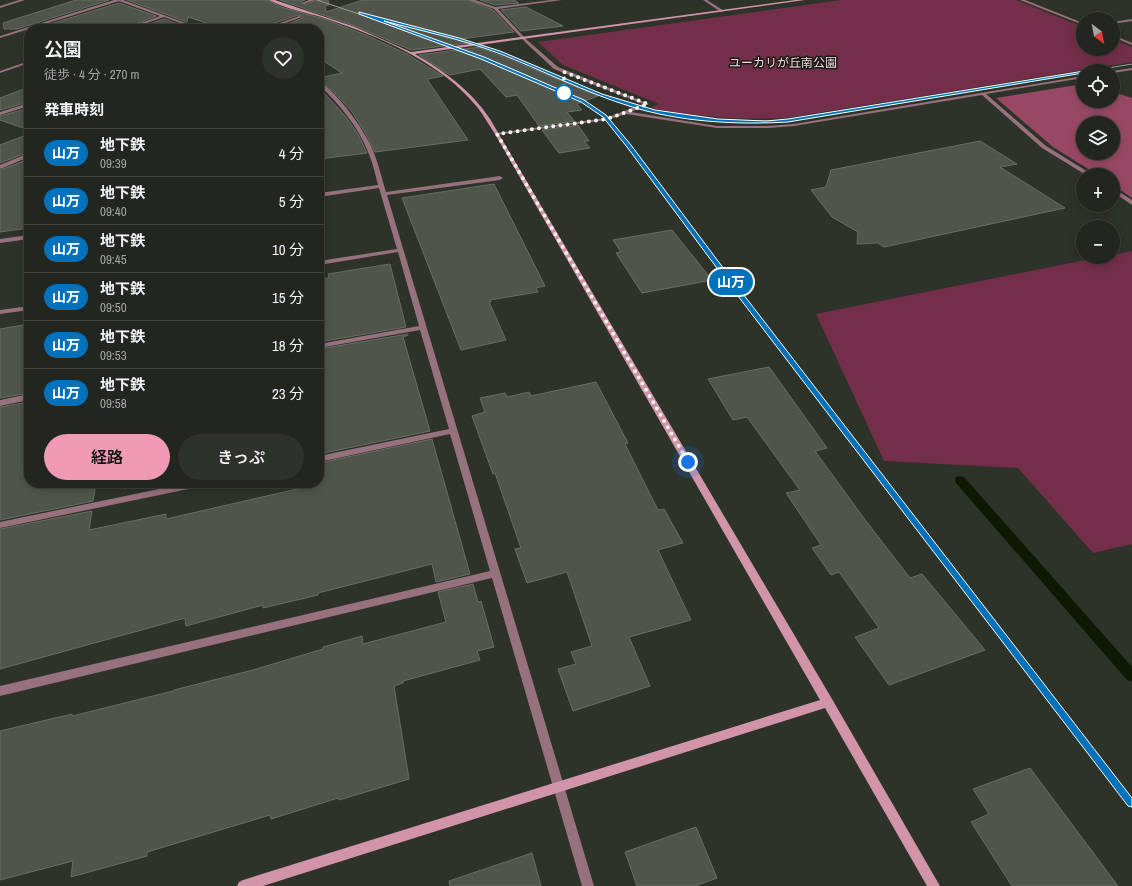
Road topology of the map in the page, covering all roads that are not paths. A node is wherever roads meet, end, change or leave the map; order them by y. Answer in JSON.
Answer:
{"nodes":[{"id":1,"x":23,"y":0,"type":"edge"},
{"id":2,"x":119,"y":0,"type":"edge"},
{"id":3,"x":271,"y":0,"type":"edge"},
{"id":4,"x":313,"y":0,"type":"edge"},
{"id":5,"x":471,"y":0,"type":"edge"},
{"id":6,"x":560,"y":0,"type":"edge"},
{"id":7,"x":705,"y":0,"type":"edge"},
{"id":8,"x":803,"y":0,"type":"edge"},
{"id":9,"x":1023,"y":0,"type":"edge"},
{"id":10,"x":1031,"y":0,"type":"edge"},
{"id":11,"x":478,"y":1,"type":"edge"},
{"id":12,"x":304,"y":3,"type":"dead end"},
{"id":13,"x":0,"y":7,"type":"edge"},
{"id":14,"x":495,"y":8,"type":"junction"},
{"id":15,"x":722,"y":11,"type":"junction"},
{"id":16,"x":164,"y":16,"type":"junction"},
{"id":17,"x":300,"y":17,"type":"dead end"},
{"id":18,"x":1132,"y":20,"type":"edge"},
{"id":19,"x":1076,"y":21,"type":"edge"},
{"id":20,"x":1120,"y":22,"type":"edge"},
{"id":21,"x":42,"y":24,"type":"edge"},
{"id":22,"x":141,"y":24,"type":"edge"},
{"id":23,"x":186,"y":24,"type":"edge"},
{"id":24,"x":280,"y":24,"type":"edge"},
{"id":25,"x":24,"y":30,"type":"edge"},
{"id":26,"x":0,"y":37,"type":"edge"},
{"id":27,"x":523,"y":37,"type":"junction"},
{"id":28,"x":1120,"y":39,"type":"edge"},
{"id":29,"x":1132,"y":44,"type":"edge"},
{"id":30,"x":410,"y":53,"type":"junction"},
{"id":31,"x":24,"y":64,"type":"edge"},
{"id":32,"x":1132,"y":69,"type":"edge"},
{"id":33,"x":1120,"y":71,"type":"edge"},
{"id":34,"x":0,"y":72,"type":"edge"},
{"id":35,"x":1076,"y":78,"type":"edge"},
{"id":36,"x":324,"y":87,"type":"edge"},
{"id":37,"x":983,"y":94,"type":"junction"},
{"id":38,"x":24,"y":106,"type":"edge"},
{"id":39,"x":626,"y":113,"type":"junction"},
{"id":40,"x":0,"y":114,"type":"edge"},
{"id":41,"x":497,"y":134,"type":"junction"},
{"id":42,"x":24,"y":157,"type":"edge"},
{"id":43,"x":0,"y":167,"type":"edge"},
{"id":44,"x":1078,"y":168,"type":"edge"},
{"id":45,"x":500,"y":178,"type":"dead end"},
{"id":46,"x":382,"y":190,"type":"junction"},
{"id":47,"x":324,"y":195,"type":"edge"},
{"id":48,"x":1120,"y":195,"type":"edge"},
{"id":49,"x":1132,"y":203,"type":"edge"},
{"id":50,"x":24,"y":238,"type":"edge"},
{"id":51,"x":0,"y":241,"type":"edge"},
{"id":52,"x":400,"y":250,"type":"junction"},
{"id":53,"x":324,"y":262,"type":"edge"},
{"id":54,"x":24,"y":309,"type":"edge"},
{"id":55,"x":0,"y":312,"type":"edge"},
{"id":56,"x":423,"y":327,"type":"junction"},
{"id":57,"x":324,"y":345,"type":"edge"},
{"id":58,"x":24,"y":399,"type":"edge"},
{"id":59,"x":0,"y":403,"type":"edge"},
{"id":60,"x":453,"y":431,"type":"junction"},
{"id":61,"x":324,"y":458,"type":"edge"},
{"id":62,"x":179,"y":488,"type":"edge"},
{"id":63,"x":0,"y":525,"type":"edge"},
{"id":64,"x":496,"y":573,"type":"junction"},
{"id":65,"x":0,"y":691,"type":"edge"},
{"id":66,"x":828,"y":702,"type":"junction"},
{"id":67,"x":558,"y":787,"type":"junction"},
{"id":68,"x":243,"y":886,"type":"edge"},
{"id":69,"x":588,"y":886,"type":"edge"},
{"id":70,"x":934,"y":886,"type":"edge"}],
"edges":[{"from":1,"to":13,"type":"street"},
{"from":2,"to":16,"type":"street"},
{"from":2,"to":21,"type":"street"},
{"from":3,"to":30,"type":"street"},
{"from":4,"to":12,"type":"street"},
{"from":5,"to":11,"type":"street"},
{"from":6,"to":14,"type":"street"},
{"from":7,"to":15,"type":"street"},
{"from":8,"to":15,"type":"street"},
{"from":9,"to":10,"type":"street"},
{"from":9,"to":19,"type":"street"},
{"from":11,"to":14,"type":"street"},
{"from":14,"to":27,"type":"street"},
{"from":15,"to":27,"type":"street"},
{"from":16,"to":22,"type":"street"},
{"from":16,"to":23,"type":"street"},
{"from":17,"to":24,"type":"street"},
{"from":18,"to":20,"type":"street"},
{"from":25,"to":26,"type":"street"},
{"from":27,"to":30,"type":"street"},
{"from":27,"to":39,"type":"street"},
{"from":28,"to":29,"type":"street"},
{"from":30,"to":41,"type":"street"},
{"from":31,"to":34,"type":"street"},
{"from":32,"to":33,"type":"street"},
{"from":35,"to":37,"type":"street"},
{"from":36,"to":46,"type":"street"},
{"from":37,"to":39,"type":"street"},
{"from":37,"to":44,"type":"street"},
{"from":38,"to":40,"type":"street"},
{"from":39,"to":41,"type":"street"},
{"from":41,"to":66,"type":"street"},
{"from":42,"to":43,"type":"street"},
{"from":45,"to":46,"type":"street"},
{"from":46,"to":47,"type":"street"},
{"from":46,"to":52,"type":"street"},
{"from":48,"to":49,"type":"street"},
{"from":50,"to":51,"type":"street"},
{"from":52,"to":53,"type":"street"},
{"from":52,"to":56,"type":"street"},
{"from":54,"to":55,"type":"street"},
{"from":56,"to":57,"type":"street"},
{"from":56,"to":60,"type":"street"},
{"from":58,"to":59,"type":"street"},
{"from":60,"to":61,"type":"street"},
{"from":60,"to":64,"type":"street"},
{"from":62,"to":63,"type":"street"},
{"from":64,"to":65,"type":"street"},
{"from":64,"to":67,"type":"street"},
{"from":66,"to":67,"type":"street"},
{"from":66,"to":70,"type":"street"},
{"from":67,"to":68,"type":"street"},
{"from":67,"to":69,"type":"street"}]}
